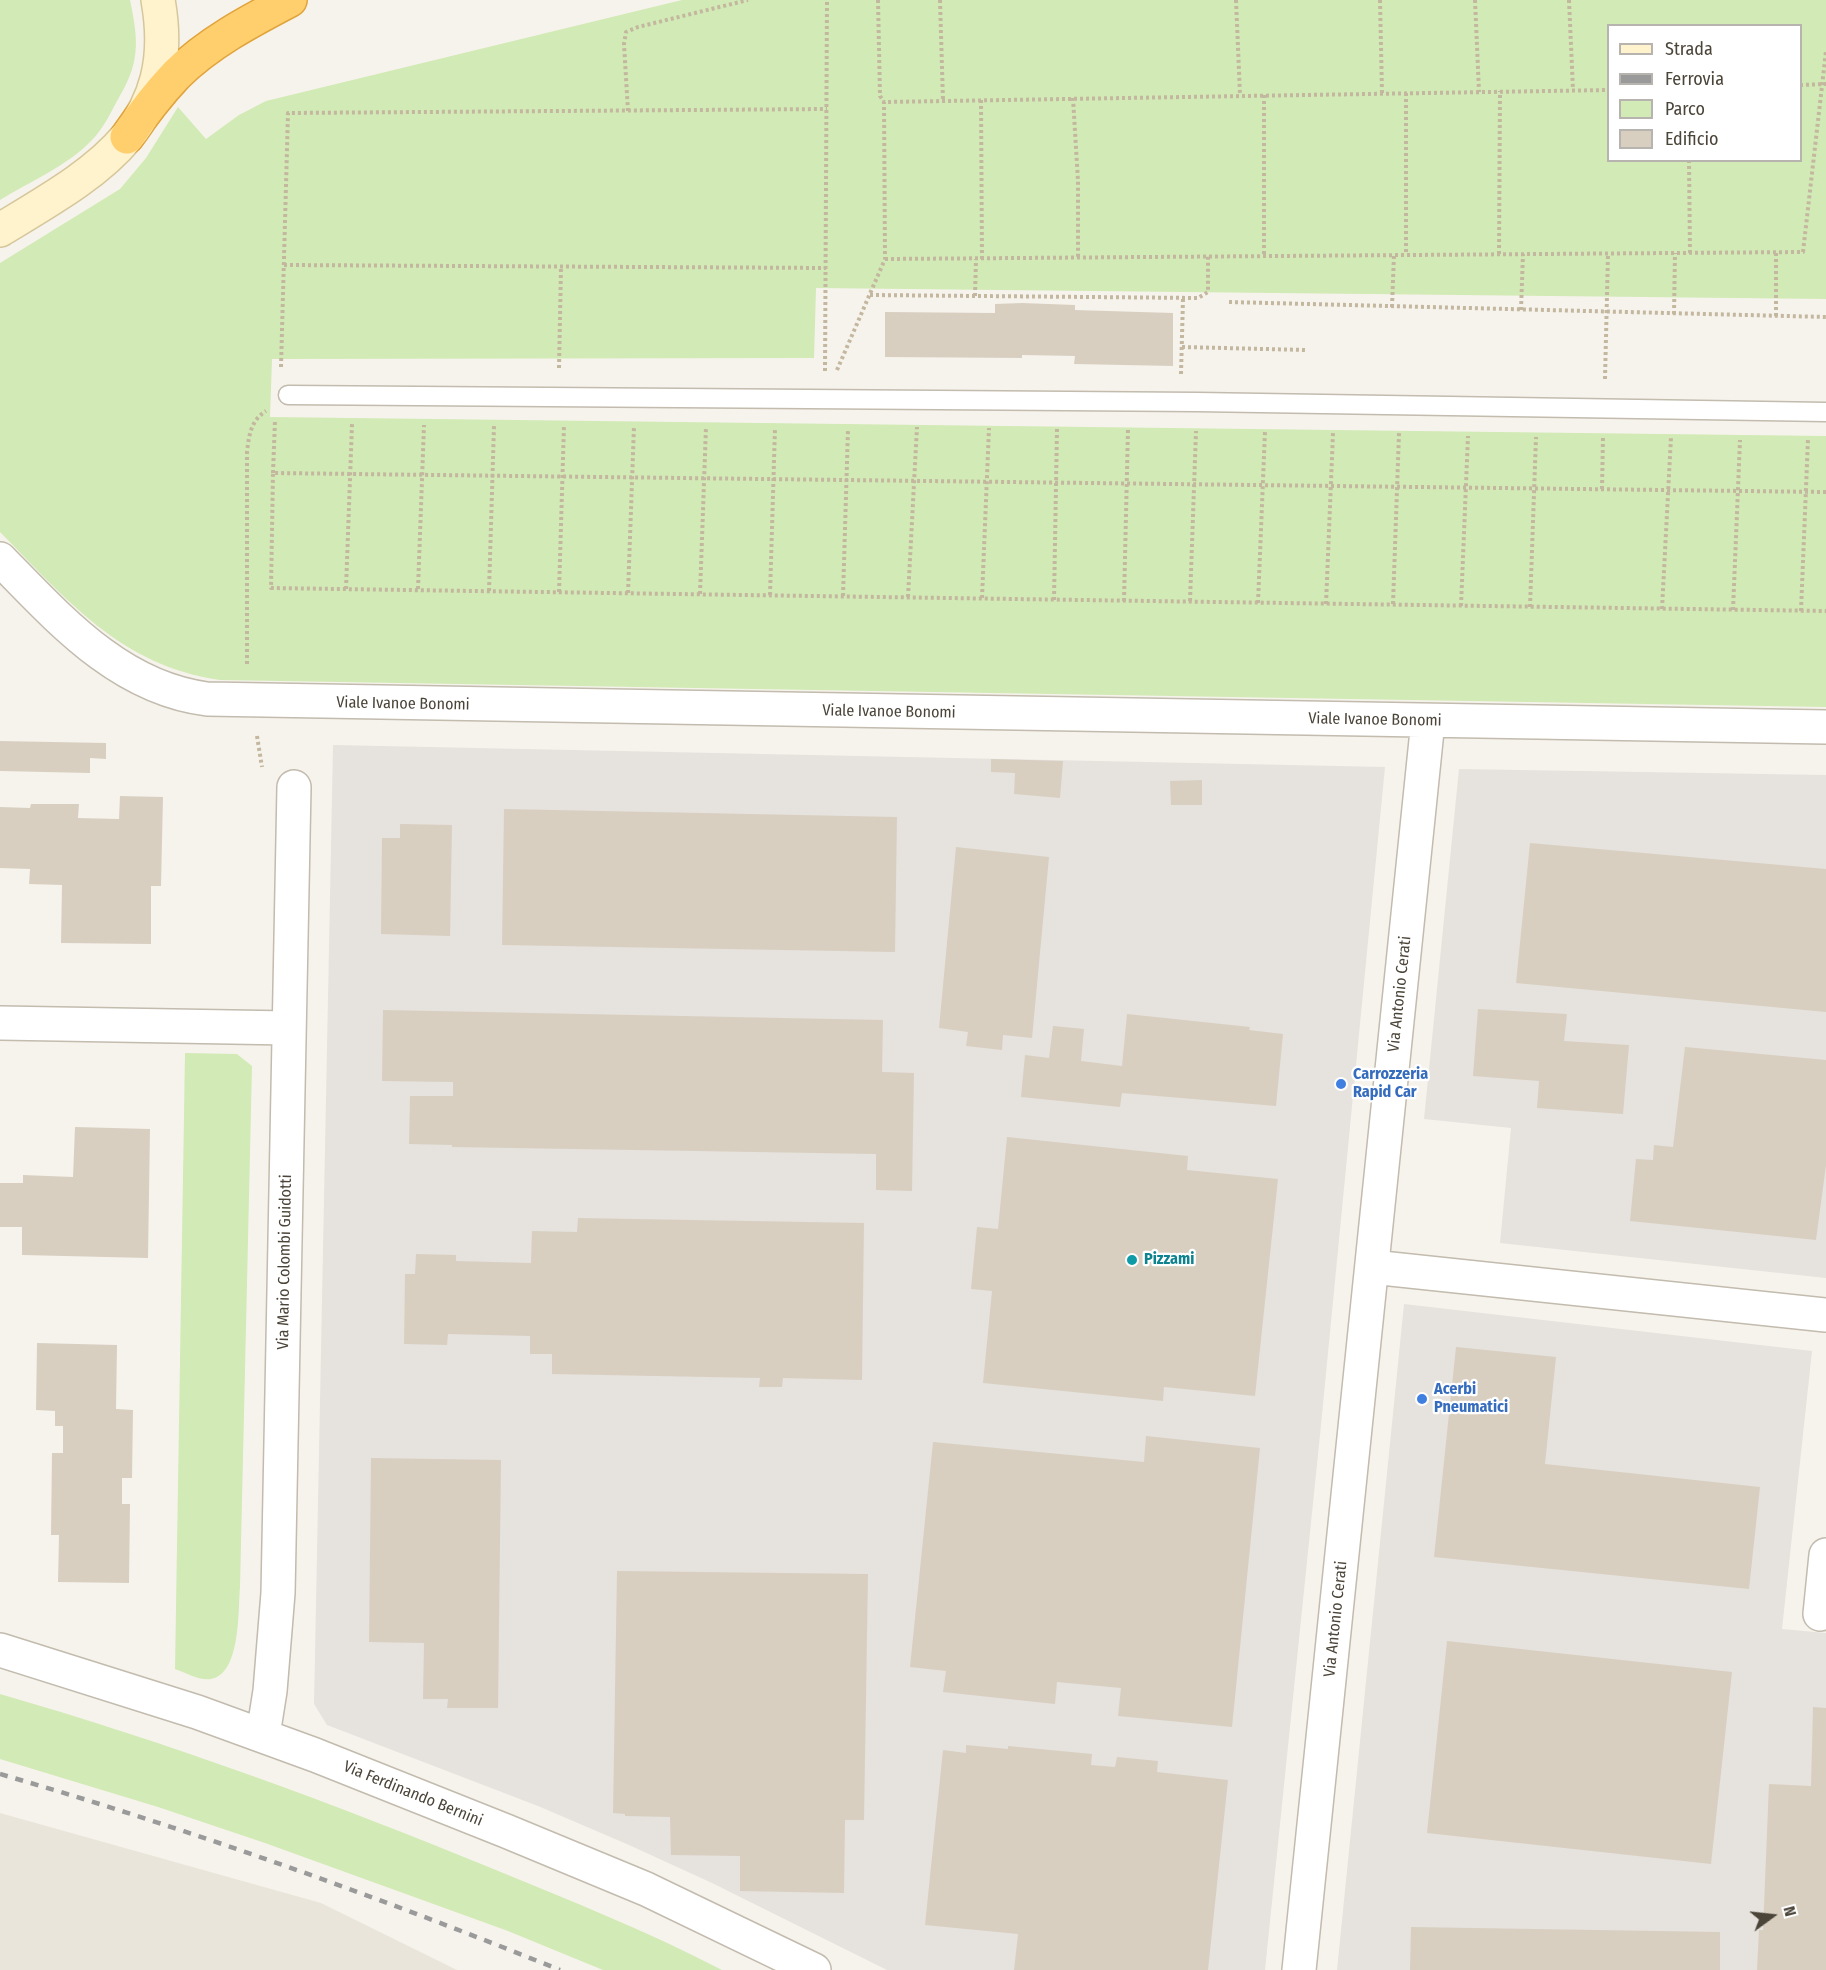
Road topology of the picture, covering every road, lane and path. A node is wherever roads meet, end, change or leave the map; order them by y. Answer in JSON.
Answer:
{"nodes":[{"id":1,"x":158,"y":0,"type":"edge"},
{"id":2,"x":290,"y":0,"type":"edge"},
{"id":3,"x":748,"y":0,"type":"edge"},
{"id":4,"x":827,"y":0,"type":"edge"},
{"id":5,"x":878,"y":0,"type":"edge"},
{"id":6,"x":940,"y":0,"type":"edge"},
{"id":7,"x":1236,"y":0,"type":"edge"},
{"id":8,"x":1380,"y":0,"type":"edge"},
{"id":9,"x":1475,"y":0,"type":"edge"},
{"id":10,"x":1569,"y":0,"type":"edge"},
{"id":11,"x":1826,"y":51,"type":"edge"},
{"id":12,"x":1825,"y":84,"type":"edge"},
{"id":13,"x":1802,"y":85,"type":"edge"},
{"id":14,"x":1573,"y":90,"type":"junction"},
{"id":15,"x":1607,"y":90,"type":"edge"},
{"id":16,"x":1500,"y":91,"type":"junction"},
{"id":17,"x":1479,"y":92,"type":"junction"},
{"id":18,"x":1382,"y":93,"type":"junction"},
{"id":19,"x":1406,"y":93,"type":"junction"},
{"id":20,"x":1240,"y":95,"type":"junction"},
{"id":21,"x":1264,"y":95,"type":"junction"},
{"id":22,"x":1072,"y":98,"type":"junction"},
{"id":23,"x":981,"y":100,"type":"junction"},
{"id":24,"x":943,"y":101,"type":"junction"},
{"id":25,"x":884,"y":102,"type":"junction"},
{"id":26,"x":827,"y":110,"type":"junction"},
{"id":27,"x":628,"y":111,"type":"junction"},
{"id":28,"x":127,"y":137,"type":"junction"},
{"id":29,"x":1689,"y":162,"type":"edge"},
{"id":30,"x":3,"y":229,"type":"edge"},
{"id":31,"x":1776,"y":252,"type":"junction"},
{"id":32,"x":1675,"y":253,"type":"junction"},
{"id":33,"x":1690,"y":253,"type":"junction"},
{"id":34,"x":1499,"y":254,"type":"junction"},
{"id":35,"x":1522,"y":254,"type":"junction"},
{"id":36,"x":1608,"y":254,"type":"junction"},
{"id":37,"x":1394,"y":255,"type":"junction"},
{"id":38,"x":1407,"y":255,"type":"junction"},
{"id":39,"x":1208,"y":256,"type":"junction"},
{"id":40,"x":1264,"y":256,"type":"junction"},
{"id":41,"x":979,"y":258,"type":"junction"},
{"id":42,"x":1078,"y":258,"type":"junction"},
{"id":43,"x":885,"y":259,"type":"junction"},
{"id":44,"x":284,"y":266,"type":"junction"},
{"id":45,"x":561,"y":267,"type":"junction"},
{"id":46,"x":826,"y":268,"type":"junction"},
{"id":47,"x":870,"y":295,"type":"junction"},
{"id":48,"x":975,"y":296,"type":"junction"},
{"id":49,"x":1183,"y":299,"type":"junction"},
{"id":50,"x":1229,"y":302,"type":"dead end"},
{"id":51,"x":1392,"y":307,"type":"junction"},
{"id":52,"x":1521,"y":310,"type":"junction"},
{"id":53,"x":1607,"y":312,"type":"junction"},
{"id":54,"x":1674,"y":314,"type":"junction"},
{"id":55,"x":1776,"y":316,"type":"junction"},
{"id":56,"x":1826,"y":316,"type":"edge"},
{"id":57,"x":1182,"y":347,"type":"junction"},
{"id":58,"x":1306,"y":350,"type":"dead end"},
{"id":59,"x":280,"y":369,"type":"dead end"},
{"id":60,"x":353,"y":394,"type":"junction"},
{"id":61,"x":425,"y":395,"type":"junction"},
{"id":62,"x":495,"y":396,"type":"junction"},
{"id":63,"x":562,"y":396,"type":"junction"},
{"id":64,"x":635,"y":397,"type":"junction"},
{"id":65,"x":707,"y":398,"type":"junction"},
{"id":66,"x":776,"y":398,"type":"junction"},
{"id":67,"x":825,"y":399,"type":"junction"},
{"id":68,"x":849,"y":399,"type":"junction"},
{"id":69,"x":919,"y":399,"type":"junction"},
{"id":70,"x":990,"y":400,"type":"junction"},
{"id":71,"x":282,"y":401,"type":"junction"},
{"id":72,"x":1058,"y":401,"type":"junction"},
{"id":73,"x":1128,"y":402,"type":"junction"},
{"id":74,"x":1188,"y":402,"type":"junction"},
{"id":75,"x":1266,"y":403,"type":"junction"},
{"id":76,"x":1334,"y":404,"type":"junction"},
{"id":77,"x":1400,"y":405,"type":"junction"},
{"id":78,"x":1469,"y":406,"type":"junction"},
{"id":79,"x":1537,"y":407,"type":"junction"},
{"id":80,"x":1604,"y":408,"type":"junction"},
{"id":81,"x":1672,"y":409,"type":"junction"},
{"id":82,"x":1741,"y":410,"type":"junction"},
{"id":83,"x":1818,"y":412,"type":"edge"},
{"id":84,"x":273,"y":473,"type":"junction"},
{"id":85,"x":350,"y":474,"type":"junction"},
{"id":86,"x":422,"y":475,"type":"junction"},
{"id":87,"x":493,"y":476,"type":"junction"},
{"id":88,"x":562,"y":476,"type":"junction"},
{"id":89,"x":633,"y":477,"type":"junction"},
{"id":90,"x":704,"y":478,"type":"junction"},
{"id":91,"x":774,"y":479,"type":"junction"},
{"id":92,"x":914,"y":481,"type":"junction"},
{"id":93,"x":987,"y":481,"type":"junction"},
{"id":94,"x":1056,"y":483,"type":"junction"},
{"id":95,"x":1126,"y":483,"type":"junction"},
{"id":96,"x":1194,"y":484,"type":"junction"},
{"id":97,"x":1263,"y":485,"type":"junction"},
{"id":98,"x":1330,"y":486,"type":"junction"},
{"id":99,"x":1397,"y":486,"type":"junction"},
{"id":100,"x":1466,"y":488,"type":"junction"},
{"id":101,"x":1534,"y":488,"type":"junction"},
{"id":102,"x":1602,"y":489,"type":"junction"},
{"id":103,"x":1668,"y":490,"type":"junction"},
{"id":104,"x":1737,"y":491,"type":"junction"},
{"id":105,"x":1807,"y":492,"type":"junction"},
{"id":106,"x":1826,"y":492,"type":"edge"},
{"id":107,"x":0,"y":559,"type":"edge"},
{"id":108,"x":346,"y":589,"type":"junction"},
{"id":109,"x":418,"y":590,"type":"junction"},
{"id":110,"x":489,"y":591,"type":"junction"},
{"id":111,"x":558,"y":592,"type":"junction"},
{"id":112,"x":628,"y":593,"type":"junction"},
{"id":113,"x":700,"y":594,"type":"junction"},
{"id":114,"x":770,"y":595,"type":"junction"},
{"id":115,"x":843,"y":596,"type":"junction"},
{"id":116,"x":908,"y":597,"type":"junction"},
{"id":117,"x":982,"y":598,"type":"junction"},
{"id":118,"x":1054,"y":600,"type":"junction"},
{"id":119,"x":1124,"y":600,"type":"junction"},
{"id":120,"x":1190,"y":602,"type":"junction"},
{"id":121,"x":1258,"y":603,"type":"junction"},
{"id":122,"x":1326,"y":604,"type":"junction"},
{"id":123,"x":1393,"y":604,"type":"junction"},
{"id":124,"x":1461,"y":606,"type":"junction"},
{"id":125,"x":1530,"y":607,"type":"junction"},
{"id":126,"x":1662,"y":609,"type":"junction"},
{"id":127,"x":1733,"y":610,"type":"junction"},
{"id":128,"x":1801,"y":611,"type":"junction"},
{"id":129,"x":1826,"y":611,"type":"edge"},
{"id":130,"x":250,"y":701,"type":"junction"},
{"id":131,"x":1428,"y":721,"type":"junction"},
{"id":132,"x":1826,"y":727,"type":"edge"},
{"id":133,"x":294,"y":787,"type":"joint"},
{"id":134,"x":0,"y":1023,"type":"edge"},
{"id":135,"x":289,"y":1028,"type":"junction"},
{"id":136,"x":1372,"y":1268,"type":"junction"},
{"id":137,"x":1826,"y":1315,"type":"edge"},
{"id":138,"x":1826,"y":1555,"type":"edge"},
{"id":139,"x":1820,"y":1614,"type":"dead end"},
{"id":140,"x":0,"y":1650,"type":"edge"},
{"id":141,"x":263,"y":1736,"type":"junction"},
{"id":142,"x":814,"y":1970,"type":"edge"},
{"id":143,"x":1299,"y":1970,"type":"edge"}],
"edges":[{"from":1,"to":28,"type":"main road"},
{"from":2,"to":28,"type":"highway"},
{"from":3,"to":27,"type":"path"},
{"from":4,"to":26,"type":"path"},
{"from":5,"to":25,"type":"path"},
{"from":6,"to":24,"type":"path"},
{"from":7,"to":20,"type":"path"},
{"from":8,"to":18,"type":"path"},
{"from":9,"to":17,"type":"path"},
{"from":10,"to":14,"type":"path"},
{"from":11,"to":12,"type":"path"},
{"from":12,"to":13,"type":"path"},
{"from":12,"to":31,"type":"path"},
{"from":14,"to":15,"type":"path"},
{"from":14,"to":16,"type":"path"},
{"from":16,"to":17,"type":"path"},
{"from":16,"to":34,"type":"path"},
{"from":17,"to":19,"type":"path"},
{"from":18,"to":19,"type":"path"},
{"from":18,"to":21,"type":"path"},
{"from":19,"to":38,"type":"path"},
{"from":20,"to":21,"type":"path"},
{"from":20,"to":22,"type":"path"},
{"from":21,"to":40,"type":"path"},
{"from":22,"to":23,"type":"path"},
{"from":22,"to":42,"type":"path"},
{"from":23,"to":24,"type":"path"},
{"from":23,"to":41,"type":"path"},
{"from":24,"to":25,"type":"path"},
{"from":25,"to":43,"type":"path"},
{"from":26,"to":27,"type":"path"},
{"from":26,"to":46,"type":"path"},
{"from":27,"to":44,"type":"path"},
{"from":28,"to":30,"type":"main road"},
{"from":29,"to":33,"type":"path"},
{"from":31,"to":33,"type":"path"},
{"from":31,"to":55,"type":"path"},
{"from":32,"to":33,"type":"path"},
{"from":32,"to":36,"type":"path"},
{"from":32,"to":54,"type":"path"},
{"from":34,"to":35,"type":"path"},
{"from":34,"to":38,"type":"path"},
{"from":35,"to":36,"type":"path"},
{"from":35,"to":52,"type":"path"},
{"from":36,"to":53,"type":"path"},
{"from":37,"to":38,"type":"path"},
{"from":37,"to":40,"type":"path"},
{"from":37,"to":51,"type":"path"},
{"from":39,"to":40,"type":"path"},
{"from":39,"to":42,"type":"path"},
{"from":39,"to":49,"type":"path"},
{"from":41,"to":42,"type":"path"},
{"from":41,"to":43,"type":"path"},
{"from":41,"to":48,"type":"path"},
{"from":43,"to":47,"type":"path"},
{"from":44,"to":45,"type":"path"},
{"from":44,"to":59,"type":"path"},
{"from":45,"to":46,"type":"path"},
{"from":45,"to":63,"type":"path"},
{"from":46,"to":67,"type":"path"},
{"from":47,"to":48,"type":"path"},
{"from":47,"to":67,"type":"path"},
{"from":48,"to":49,"type":"path"},
{"from":49,"to":57,"type":"path"},
{"from":50,"to":51,"type":"path"},
{"from":51,"to":52,"type":"path"},
{"from":52,"to":53,"type":"path"},
{"from":53,"to":54,"type":"path"},
{"from":53,"to":80,"type":"path"},
{"from":54,"to":55,"type":"path"},
{"from":55,"to":56,"type":"path"},
{"from":57,"to":58,"type":"path"},
{"from":57,"to":74,"type":"path"},
{"from":60,"to":61,"type":"lane"},
{"from":60,"to":71,"type":"lane"},
{"from":60,"to":85,"type":"path"},
{"from":61,"to":62,"type":"lane"},
{"from":61,"to":86,"type":"path"},
{"from":62,"to":63,"type":"lane"},
{"from":62,"to":87,"type":"path"},
{"from":63,"to":64,"type":"lane"},
{"from":63,"to":88,"type":"path"},
{"from":64,"to":65,"type":"lane"},
{"from":64,"to":89,"type":"path"},
{"from":65,"to":66,"type":"lane"},
{"from":65,"to":90,"type":"path"},
{"from":66,"to":67,"type":"lane"},
{"from":66,"to":91,"type":"path"},
{"from":67,"to":68,"type":"lane"},
{"from":68,"to":69,"type":"lane"},
{"from":68,"to":115,"type":"path"},
{"from":69,"to":70,"type":"lane"},
{"from":69,"to":92,"type":"path"},
{"from":70,"to":72,"type":"lane"},
{"from":70,"to":93,"type":"path"},
{"from":71,"to":84,"type":"path"},
{"from":71,"to":130,"type":"path"},
{"from":72,"to":73,"type":"lane"},
{"from":72,"to":94,"type":"path"},
{"from":73,"to":74,"type":"lane"},
{"from":73,"to":95,"type":"path"},
{"from":74,"to":75,"type":"lane"},
{"from":74,"to":96,"type":"path"},
{"from":75,"to":76,"type":"lane"},
{"from":75,"to":97,"type":"path"},
{"from":76,"to":77,"type":"lane"},
{"from":76,"to":98,"type":"path"},
{"from":77,"to":78,"type":"lane"},
{"from":77,"to":99,"type":"path"},
{"from":78,"to":79,"type":"lane"},
{"from":78,"to":100,"type":"path"},
{"from":79,"to":80,"type":"lane"},
{"from":79,"to":101,"type":"path"},
{"from":80,"to":81,"type":"lane"},
{"from":80,"to":102,"type":"path"},
{"from":81,"to":82,"type":"lane"},
{"from":81,"to":103,"type":"path"},
{"from":82,"to":83,"type":"lane"},
{"from":82,"to":104,"type":"path"},
{"from":83,"to":105,"type":"path"},
{"from":84,"to":85,"type":"path"},
{"from":84,"to":108,"type":"path"},
{"from":85,"to":86,"type":"path"},
{"from":85,"to":108,"type":"path"},
{"from":86,"to":87,"type":"path"},
{"from":86,"to":109,"type":"path"},
{"from":87,"to":88,"type":"path"},
{"from":87,"to":110,"type":"path"},
{"from":88,"to":89,"type":"path"},
{"from":88,"to":111,"type":"path"},
{"from":89,"to":90,"type":"path"},
{"from":89,"to":112,"type":"path"},
{"from":90,"to":91,"type":"path"},
{"from":90,"to":113,"type":"path"},
{"from":91,"to":92,"type":"path"},
{"from":91,"to":114,"type":"path"},
{"from":92,"to":93,"type":"path"},
{"from":92,"to":116,"type":"path"},
{"from":93,"to":94,"type":"path"},
{"from":93,"to":117,"type":"path"},
{"from":94,"to":95,"type":"path"},
{"from":94,"to":118,"type":"path"},
{"from":95,"to":96,"type":"path"},
{"from":95,"to":119,"type":"path"},
{"from":96,"to":97,"type":"path"},
{"from":96,"to":120,"type":"path"},
{"from":97,"to":98,"type":"path"},
{"from":97,"to":121,"type":"path"},
{"from":98,"to":99,"type":"path"},
{"from":98,"to":122,"type":"path"},
{"from":99,"to":100,"type":"path"},
{"from":99,"to":123,"type":"path"},
{"from":100,"to":101,"type":"path"},
{"from":100,"to":124,"type":"path"},
{"from":101,"to":102,"type":"path"},
{"from":101,"to":125,"type":"path"},
{"from":102,"to":103,"type":"path"},
{"from":103,"to":104,"type":"path"},
{"from":103,"to":126,"type":"path"},
{"from":104,"to":105,"type":"path"},
{"from":104,"to":127,"type":"path"},
{"from":105,"to":106,"type":"path"},
{"from":105,"to":128,"type":"path"},
{"from":107,"to":130,"type":"street","name":"Viale Ivanoe Bonomi"},
{"from":108,"to":109,"type":"path"},
{"from":109,"to":110,"type":"path"},
{"from":110,"to":111,"type":"path"},
{"from":111,"to":112,"type":"path"},
{"from":112,"to":113,"type":"path"},
{"from":113,"to":114,"type":"path"},
{"from":114,"to":115,"type":"path"},
{"from":115,"to":116,"type":"path"},
{"from":116,"to":117,"type":"path"},
{"from":117,"to":118,"type":"path"},
{"from":118,"to":119,"type":"path"},
{"from":119,"to":120,"type":"path"},
{"from":120,"to":121,"type":"path"},
{"from":121,"to":122,"type":"path"},
{"from":122,"to":123,"type":"path"},
{"from":123,"to":124,"type":"path"},
{"from":124,"to":125,"type":"path"},
{"from":125,"to":126,"type":"path"},
{"from":126,"to":127,"type":"path"},
{"from":127,"to":128,"type":"path"},
{"from":128,"to":129,"type":"path"},
{"from":130,"to":131,"type":"street","name":"Viale Ivanoe Bonomi"},
{"from":130,"to":133,"type":"path"},
{"from":131,"to":132,"type":"street","name":"Viale Ivanoe Bonomi"},
{"from":131,"to":136,"type":"street","name":"Via Antonio Cerati"},
{"from":133,"to":135,"type":"street","name":"Via Mario Colombi Guidotti"},
{"from":134,"to":135,"type":"street"},
{"from":135,"to":141,"type":"street","name":"Via Mario Colombi Guidotti"},
{"from":136,"to":137,"type":"street"},
{"from":136,"to":143,"type":"street","name":"Via Antonio Cerati"},
{"from":138,"to":139,"type":"street"},
{"from":140,"to":141,"type":"street","name":"Via Ferdinando Bernini"},
{"from":141,"to":142,"type":"street","name":"Via Ferdinando Bernini"}]}
